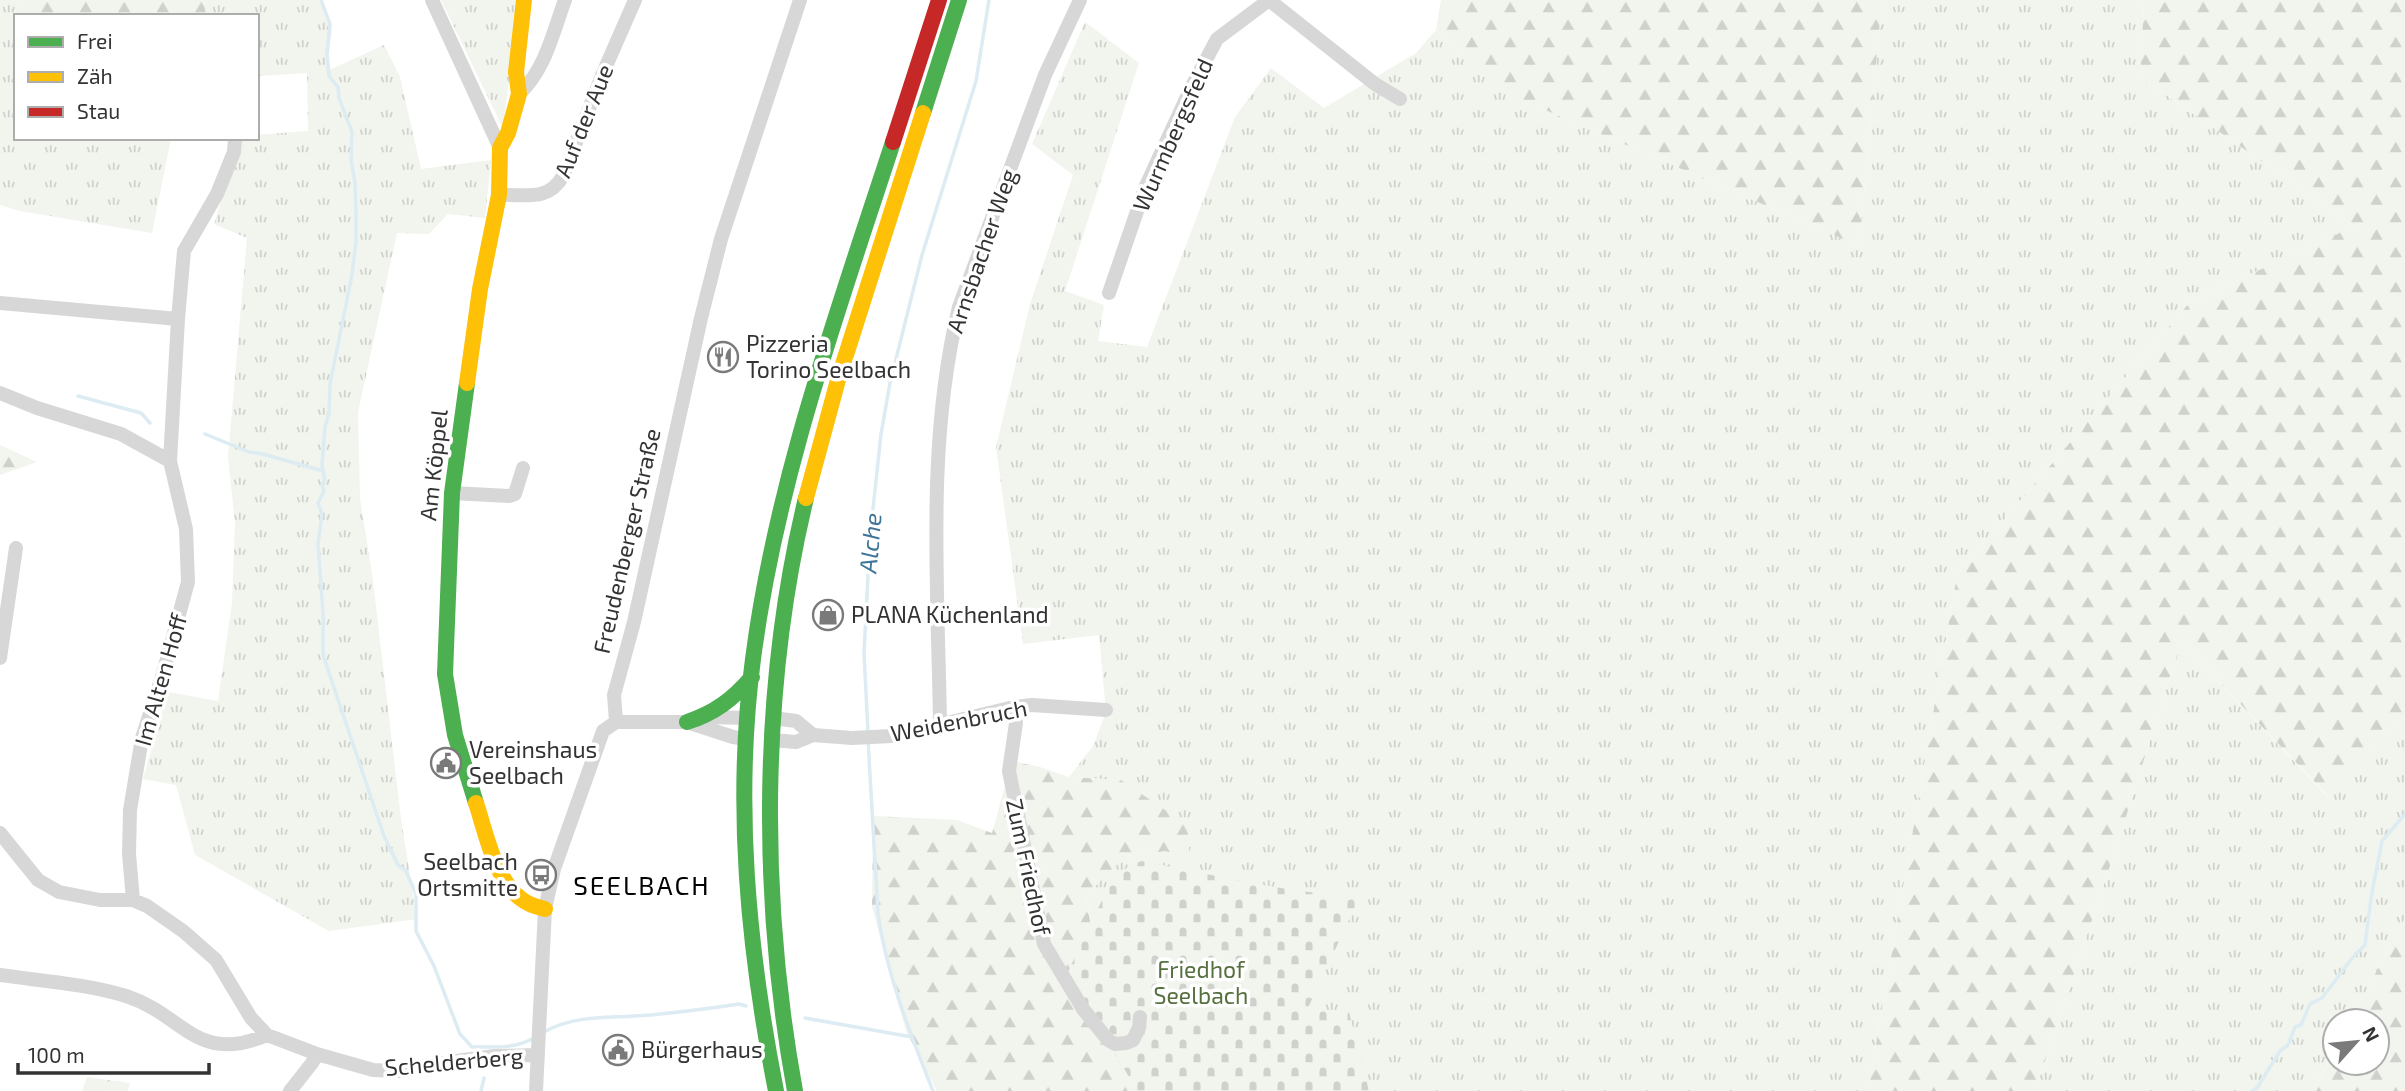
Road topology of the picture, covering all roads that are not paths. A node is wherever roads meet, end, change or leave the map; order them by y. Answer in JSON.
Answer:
{"nodes":[{"id":1,"x":432,"y":0,"type":"edge"},
{"id":2,"x":524,"y":0,"type":"edge"},
{"id":3,"x":565,"y":0,"type":"edge"},
{"id":4,"x":635,"y":0,"type":"edge"},
{"id":5,"x":800,"y":0,"type":"edge"},
{"id":6,"x":939,"y":0,"type":"edge"},
{"id":7,"x":959,"y":0,"type":"edge"},
{"id":8,"x":1080,"y":0,"type":"edge"},
{"id":9,"x":1269,"y":0,"type":"edge"},
{"id":10,"x":519,"y":94,"type":"junction"},
{"id":11,"x":1400,"y":99,"type":"dead end"},
{"id":12,"x":235,"y":140,"type":"edge"},
{"id":13,"x":500,"y":148,"type":"junction"},
{"id":14,"x":499,"y":195,"type":"junction"},
{"id":15,"x":1109,"y":293,"type":"dead end"},
{"id":16,"x":0,"y":303,"type":"edge"},
{"id":17,"x":178,"y":319,"type":"junction"},
{"id":18,"x":0,"y":393,"type":"edge"},
{"id":19,"x":170,"y":461,"type":"junction"},
{"id":20,"x":523,"y":468,"type":"dead end"},
{"id":21,"x":452,"y":493,"type":"junction"},
{"id":22,"x":16,"y":548,"type":"dead end"},
{"id":23,"x":0,"y":658,"type":"edge"},
{"id":24,"x":752,"y":677,"type":"junction"},
{"id":25,"x":1014,"y":707,"type":"junction"},
{"id":26,"x":1105,"y":710,"type":"dead end"},
{"id":27,"x":704,"y":717,"type":"junction"},
{"id":28,"x":748,"y":718,"type":"junction"},
{"id":29,"x":773,"y":718,"type":"junction"},
{"id":30,"x":616,"y":722,"type":"junction"},
{"id":31,"x":687,"y":722,"type":"junction"},
{"id":32,"x":940,"y":724,"type":"junction"},
{"id":33,"x":813,"y":735,"type":"junction"},
{"id":34,"x":746,"y":739,"type":"junction"},
{"id":35,"x":772,"y":740,"type":"junction"},
{"id":36,"x":0,"y":833,"type":"edge"},
{"id":37,"x":132,"y":900,"type":"junction"},
{"id":38,"x":545,"y":909,"type":"junction"},
{"id":39,"x":0,"y":975,"type":"edge"},
{"id":40,"x":1140,"y":1017,"type":"dead end"},
{"id":41,"x":267,"y":1035,"type":"junction"},
{"id":42,"x":317,"y":1054,"type":"junction"},
{"id":43,"x":538,"y":1055,"type":"junction"},
{"id":44,"x":290,"y":1091,"type":"edge"},
{"id":45,"x":536,"y":1091,"type":"edge"},
{"id":46,"x":776,"y":1091,"type":"edge"},
{"id":47,"x":795,"y":1091,"type":"edge"}],
"edges":[{"from":1,"to":13,"type":"street"},
{"from":2,"to":10,"type":"main road","name":"Am Köppel"},
{"from":3,"to":10,"type":"street"},
{"from":4,"to":14,"type":"street","name":"Auf der Aue"},
{"from":5,"to":30,"type":"street","name":"Freudenberger Straße"},
{"from":6,"to":24,"type":"main road"},
{"from":7,"to":29,"type":"main road"},
{"from":8,"to":32,"type":"street","name":"Arnsbacher Weg"},
{"from":9,"to":11,"type":"street"},
{"from":9,"to":15,"type":"street","name":"Wurmbergsfeld"},
{"from":10,"to":13,"type":"main road","name":"Am Köppel"},
{"from":12,"to":17,"type":"street","name":"Im Alten Hoff"},
{"from":13,"to":14,"type":"main road","name":"Am Köppel"},
{"from":14,"to":21,"type":"main road","name":"Am Köppel"},
{"from":16,"to":17,"type":"street"},
{"from":17,"to":19,"type":"street","name":"Im Alten Hoff"},
{"from":18,"to":19,"type":"street"},
{"from":19,"to":37,"type":"street","name":"Im Alten Hoff"},
{"from":20,"to":21,"type":"street"},
{"from":21,"to":38,"type":"main road","name":"Am Köppel"},
{"from":22,"to":23,"type":"street"},
{"from":24,"to":27,"type":"main road"},
{"from":24,"to":28,"type":"main road"},
{"from":25,"to":26,"type":"street","name":"Weidenbruch"},
{"from":25,"to":32,"type":"street","name":"Weidenbruch"},
{"from":25,"to":40,"type":"street","name":"Zum Friedhof"},
{"from":27,"to":28,"type":"street"},
{"from":27,"to":31,"type":"main road"},
{"from":28,"to":29,"type":"main road"},
{"from":28,"to":34,"type":"main road"},
{"from":29,"to":33,"type":"street","name":"Weidenbruch"},
{"from":29,"to":35,"type":"main road"},
{"from":30,"to":31,"type":"street"},
{"from":30,"to":38,"type":"street"},
{"from":31,"to":34,"type":"street"},
{"from":32,"to":33,"type":"street","name":"Weidenbruch"},
{"from":33,"to":35,"type":"street","name":"Weidenbruch"},
{"from":34,"to":35,"type":"main road"},
{"from":34,"to":46,"type":"main road"},
{"from":35,"to":47,"type":"main road"},
{"from":36,"to":37,"type":"street","name":"Schelderberg"},
{"from":37,"to":41,"type":"street","name":"Schelderberg"},
{"from":38,"to":43,"type":"street"},
{"from":39,"to":41,"type":"street"},
{"from":41,"to":42,"type":"street","name":"Schelderberg"},
{"from":42,"to":43,"type":"street","name":"Schelderberg"},
{"from":42,"to":44,"type":"street"},
{"from":43,"to":45,"type":"street"}]}
